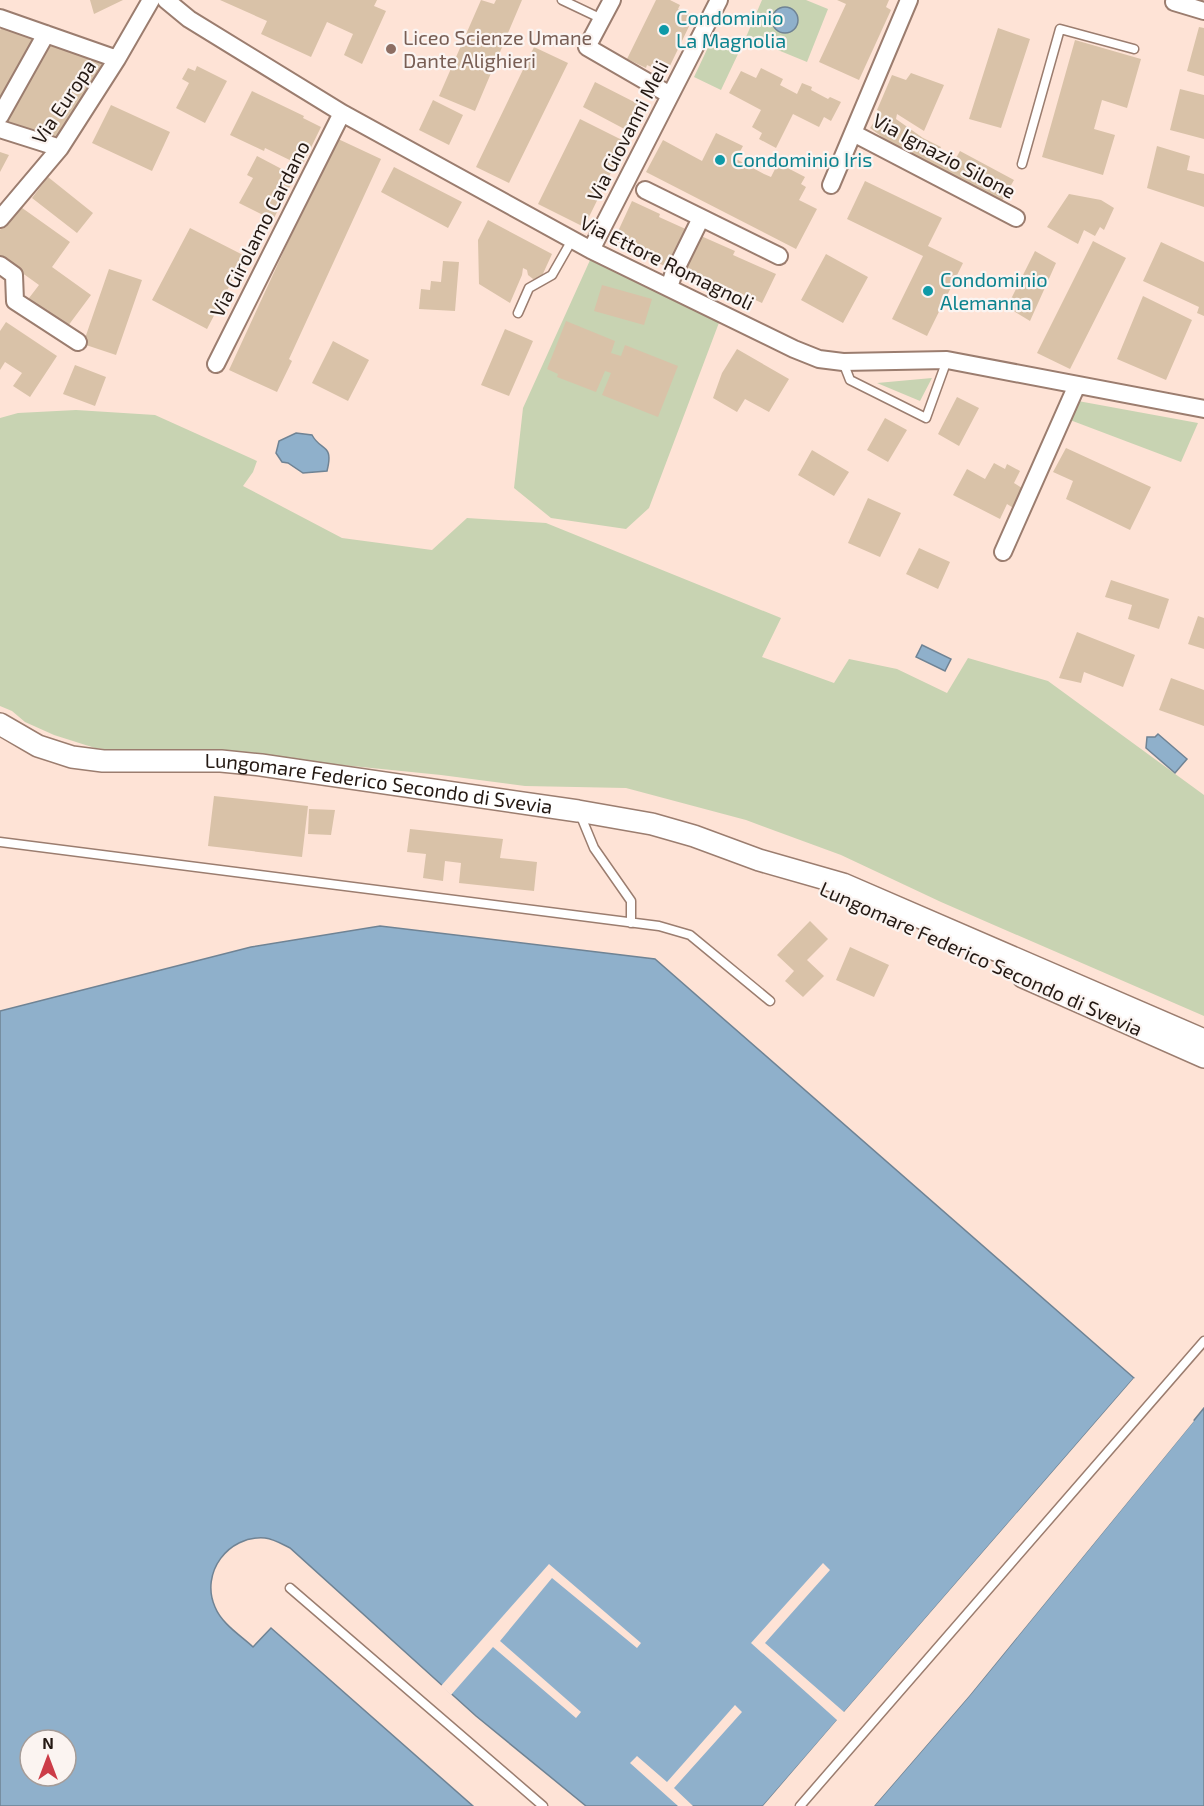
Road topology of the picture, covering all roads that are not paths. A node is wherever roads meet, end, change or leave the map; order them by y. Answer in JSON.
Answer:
{"nodes":[{"id":1,"x":151,"y":0,"type":"edge"},
{"id":2,"x":165,"y":0,"type":"edge"},
{"id":3,"x":562,"y":0,"type":"edge"},
{"id":4,"x":612,"y":0,"type":"edge"},
{"id":5,"x":719,"y":0,"type":"edge"},
{"id":6,"x":909,"y":0,"type":"edge"},
{"id":7,"x":1174,"y":2,"type":"dead end"},
{"id":8,"x":1204,"y":11,"type":"edge"},
{"id":9,"x":0,"y":18,"type":"edge"},
{"id":10,"x":602,"y":19,"type":"junction"},
{"id":11,"x":46,"y":34,"type":"junction"},
{"id":12,"x":1134,"y":49,"type":"dead end"},
{"id":13,"x":117,"y":59,"type":"junction"},
{"id":14,"x":670,"y":95,"type":"junction"},
{"id":15,"x":342,"y":113,"type":"junction"},
{"id":16,"x":0,"y":116,"type":"edge"},
{"id":17,"x":0,"y":129,"type":"edge"},
{"id":18,"x":853,"y":133,"type":"junction"},
{"id":19,"x":60,"y":148,"type":"junction"},
{"id":20,"x":1022,"y":164,"type":"dead end"},
{"id":21,"x":831,"y":185,"type":"dead end"},
{"id":22,"x":645,"y":190,"type":"dead end"},
{"id":23,"x":701,"y":218,"type":"junction"},
{"id":24,"x":1016,"y":218,"type":"dead end"},
{"id":25,"x":0,"y":219,"type":"edge"},
{"id":26,"x":572,"y":240,"type":"junction"},
{"id":27,"x":591,"y":250,"type":"junction"},
{"id":28,"x":779,"y":256,"type":"dead end"},
{"id":29,"x":0,"y":265,"type":"edge"},
{"id":30,"x":669,"y":288,"type":"junction"},
{"id":31,"x":518,"y":313,"type":"dead end"},
{"id":32,"x":78,"y":342,"type":"dead end"},
{"id":33,"x":947,"y":360,"type":"junction"},
{"id":34,"x":843,"y":362,"type":"junction"},
{"id":35,"x":216,"y":364,"type":"dead end"},
{"id":36,"x":1077,"y":385,"type":"junction"},
{"id":37,"x":1204,"y":409,"type":"edge"},
{"id":38,"x":1003,"y":552,"type":"dead end"},
{"id":39,"x":0,"y":724,"type":"edge"},
{"id":40,"x":578,"y":811,"type":"junction"},
{"id":41,"x":0,"y":842,"type":"edge"},
{"id":42,"x":759,"y":860,"type":"junction"},
{"id":43,"x":631,"y":922,"type":"junction"},
{"id":44,"x":770,"y":1001,"type":"dead end"},
{"id":45,"x":1204,"y":1040,"type":"edge"},
{"id":46,"x":1204,"y":1057,"type":"edge"},
{"id":47,"x":1204,"y":1341,"type":"edge"},
{"id":48,"x":290,"y":1588,"type":"dead end"},
{"id":49,"x":543,"y":1806,"type":"edge"},
{"id":50,"x":800,"y":1806,"type":"edge"}],
"edges":[{"from":1,"to":13,"type":"street","name":"Via Europa"},
{"from":2,"to":15,"type":"street","name":"Via Ettore Romagnoli"},
{"from":3,"to":10,"type":"lane"},
{"from":4,"to":10,"type":"street"},
{"from":5,"to":14,"type":"street","name":"Via Giovanni Meli"},
{"from":6,"to":18,"type":"street","name":"Via Ignazio Silone"},
{"from":7,"to":8,"type":"street"},
{"from":9,"to":11,"type":"street"},
{"from":10,"to":14,"type":"street"},
{"from":11,"to":13,"type":"street"},
{"from":11,"to":16,"type":"street"},
{"from":12,"to":20,"type":"lane"},
{"from":13,"to":19,"type":"street","name":"Via Europa"},
{"from":14,"to":27,"type":"street","name":"Via Giovanni Meli"},
{"from":15,"to":26,"type":"street","name":"Via Ettore Romagnoli"},
{"from":15,"to":35,"type":"street","name":"Via Girolamo Cardano"},
{"from":17,"to":19,"type":"street"},
{"from":18,"to":21,"type":"street","name":"Via Ignazio Silone"},
{"from":18,"to":24,"type":"street","name":"Via Ignazio Silone"},
{"from":19,"to":25,"type":"street","name":"Via Europa"},
{"from":22,"to":23,"type":"street"},
{"from":23,"to":28,"type":"street"},
{"from":23,"to":30,"type":"street"},
{"from":26,"to":27,"type":"street","name":"Via Ettore Romagnoli"},
{"from":26,"to":31,"type":"lane"},
{"from":27,"to":30,"type":"street","name":"Via Ettore Romagnoli"},
{"from":29,"to":32,"type":"street"},
{"from":30,"to":34,"type":"street","name":"Via Ettore Romagnoli"},
{"from":33,"to":34,"type":"street","name":"Via Ettore Romagnoli"},
{"from":33,"to":34,"type":"lane"},
{"from":33,"to":36,"type":"street","name":"Via Ettore Romagnoli"},
{"from":36,"to":37,"type":"street","name":"Via Ettore Romagnoli"},
{"from":36,"to":38,"type":"street"},
{"from":39,"to":40,"type":"street","name":"Lungomare Federico Secondo di Svevia"},
{"from":40,"to":42,"type":"street","name":"Lungomare Federico Secondo di Svevia"},
{"from":40,"to":43,"type":"lane"},
{"from":41,"to":43,"type":"lane"},
{"from":42,"to":45,"type":"street","name":"Lungomare Federico Secondo di Svevia"},
{"from":42,"to":46,"type":"street","name":"Lungomare Federico Secondo di Svevia"},
{"from":43,"to":44,"type":"lane"},
{"from":47,"to":50,"type":"lane"},
{"from":48,"to":49,"type":"lane"}]}
